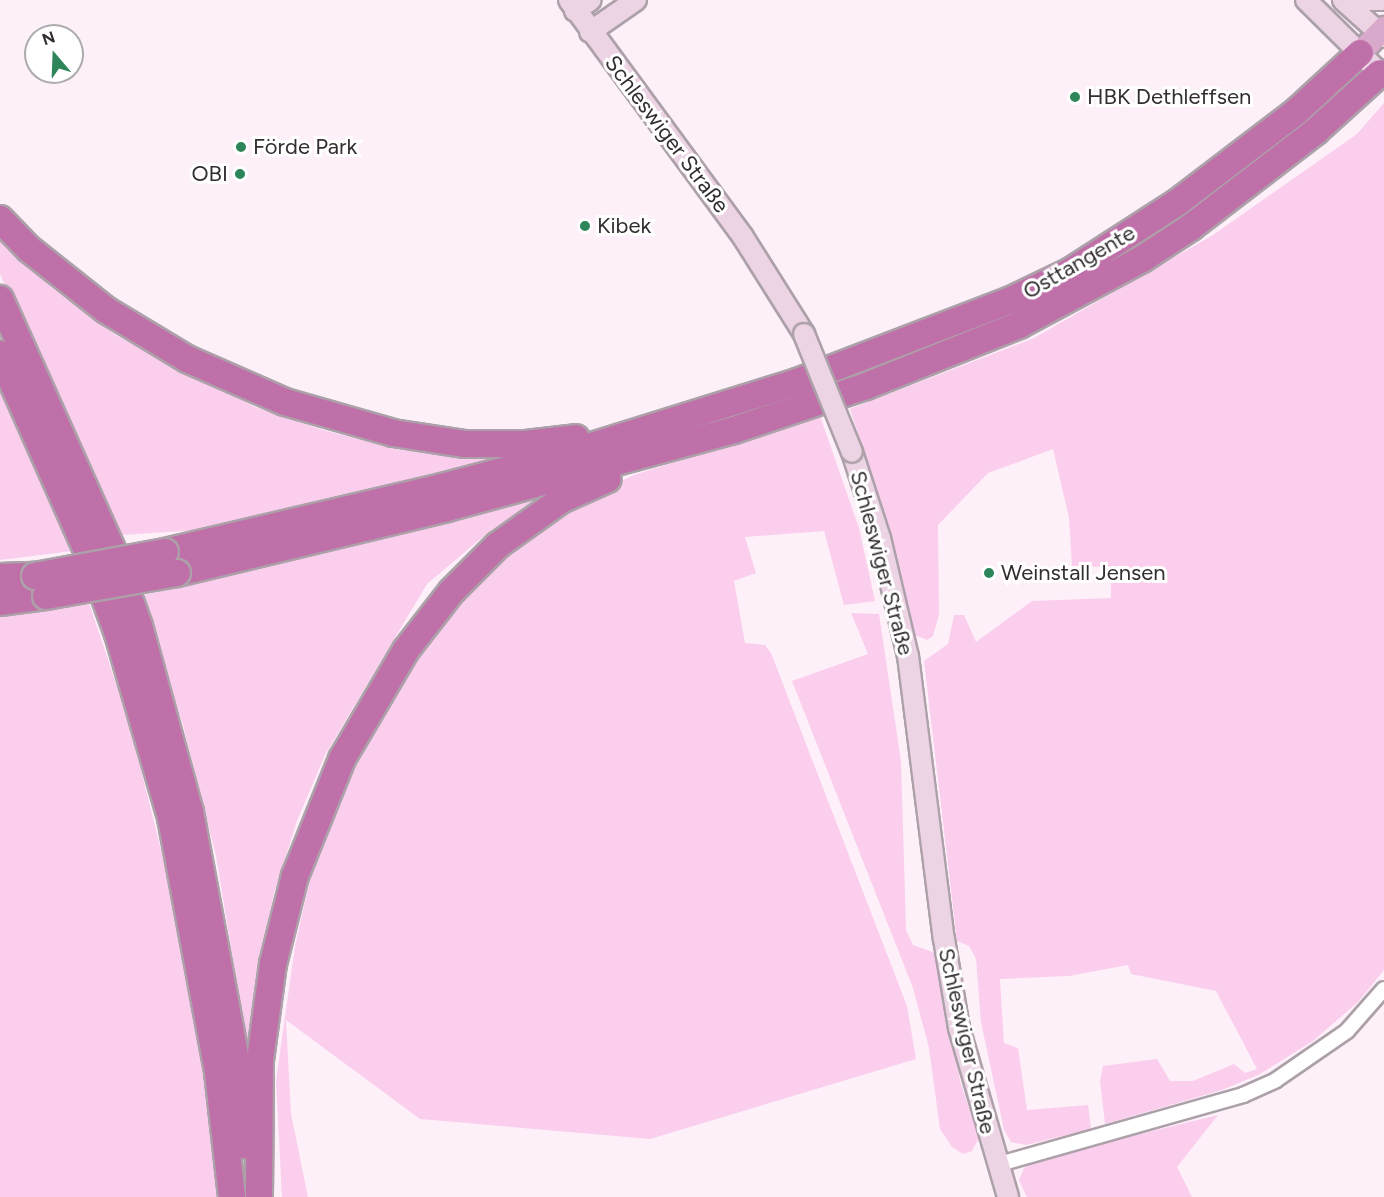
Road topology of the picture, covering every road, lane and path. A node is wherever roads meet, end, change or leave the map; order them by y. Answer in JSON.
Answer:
{"nodes":[{"id":1,"x":636,"y":0,"type":"edge"},
{"id":2,"x":1306,"y":0,"type":"edge"},
{"id":3,"x":1343,"y":0,"type":"edge"},
{"id":4,"x":1356,"y":0,"type":"edge"},
{"id":5,"x":1382,"y":0,"type":"edge"},
{"id":6,"x":578,"y":4,"type":"edge"},
{"id":7,"x":590,"y":32,"type":"junction"},
{"id":8,"x":1382,"y":33,"type":"edge"},
{"id":9,"x":1360,"y":52,"type":"junction"},
{"id":10,"x":1382,"y":71,"type":"edge"},
{"id":11,"x":0,"y":219,"type":"edge"},
{"id":12,"x":0,"y":299,"type":"edge"},
{"id":13,"x":0,"y":354,"type":"edge"},
{"id":14,"x":723,"y":407,"type":"junction"},
{"id":15,"x":734,"y":430,"type":"junction"},
{"id":16,"x":171,"y":562,"type":"junction"},
{"id":17,"x":0,"y":577,"type":"edge"},
{"id":18,"x":40,"y":586,"type":"junction"},
{"id":19,"x":0,"y":602,"type":"edge"},
{"id":20,"x":1384,"y":989,"type":"edge"},
{"id":21,"x":996,"y":1165,"type":"junction"},
{"id":22,"x":232,"y":1197,"type":"edge"},
{"id":23,"x":252,"y":1197,"type":"edge"},
{"id":24,"x":260,"y":1197,"type":"edge"},
{"id":25,"x":1008,"y":1197,"type":"edge"}],
"edges":[{"from":1,"to":7,"type":"main road","name":"Schleswiger Straße"},
{"from":2,"to":9,"type":"main road"},
{"from":3,"to":8,"type":"main road"},
{"from":4,"to":5,"type":"main road"},
{"from":6,"to":7,"type":"main road","name":"Schleswiger Straße"},
{"from":7,"to":21,"type":"main road","name":"Schleswiger Straße","bridge":true},
{"from":8,"to":9,"type":"main road","name":"Osttangente"},
{"from":9,"to":10,"type":"main road"},
{"from":9,"to":14,"type":"highway","name":"Osttangente"},
{"from":10,"to":15,"type":"highway","name":"Osttangente"},
{"from":11,"to":14,"type":"highway"},
{"from":12,"to":23,"type":"highway"},
{"from":13,"to":22,"type":"highway"},
{"from":14,"to":16,"type":"highway"},
{"from":15,"to":16,"type":"highway"},
{"from":15,"to":24,"type":"highway"},
{"from":16,"to":18,"type":"highway","bridge":true},
{"from":17,"to":18,"type":"highway"},
{"from":18,"to":19,"type":"highway"},
{"from":20,"to":21,"type":"street","name":"Schleswiger Straße"},
{"from":21,"to":25,"type":"main road","name":"Schleswiger Straße"}]}
